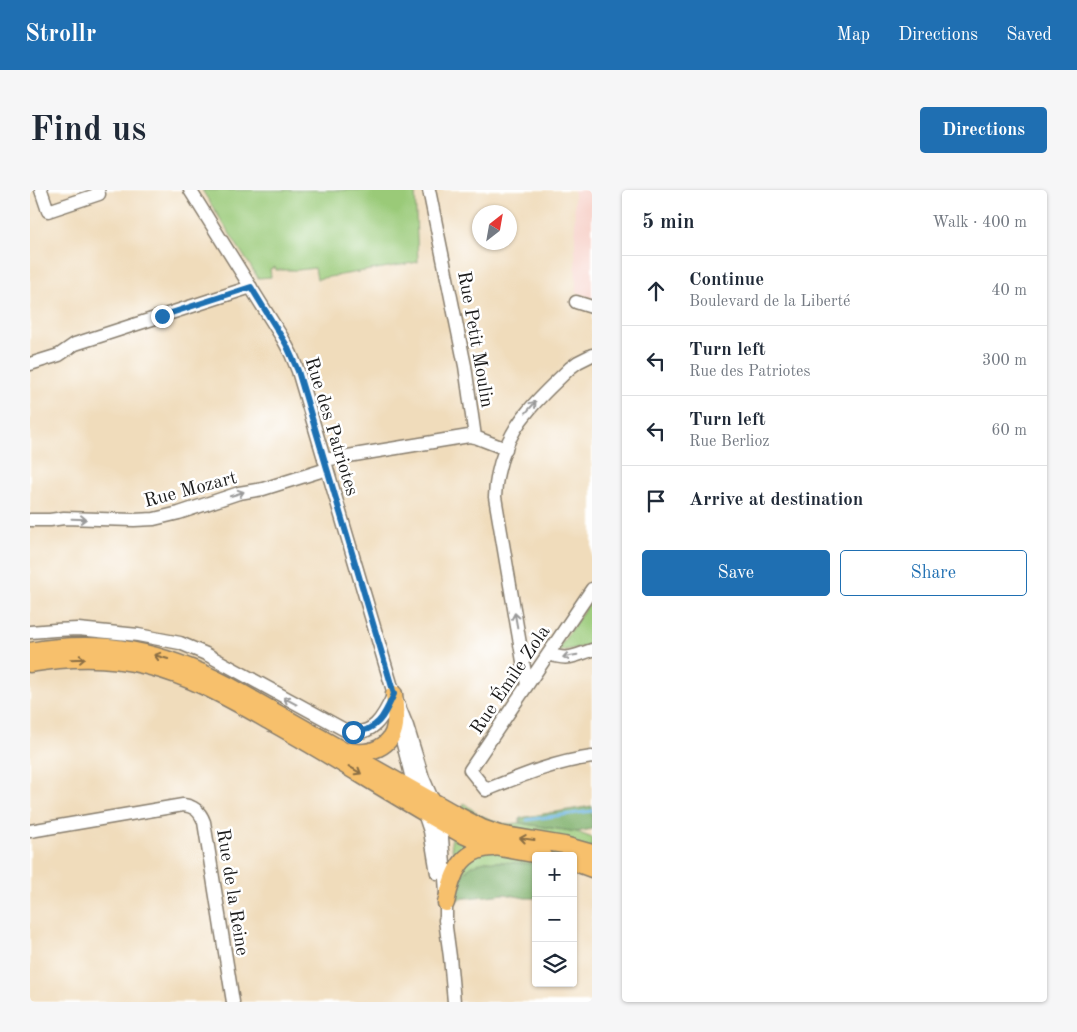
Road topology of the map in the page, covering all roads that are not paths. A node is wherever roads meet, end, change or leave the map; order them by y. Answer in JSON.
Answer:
{"nodes":[{"id":1,"x":41,"y":190,"type":"edge"},
{"id":2,"x":98,"y":190,"type":"edge"},
{"id":3,"x":190,"y":190,"type":"edge"},
{"id":4,"x":430,"y":190,"type":"edge"},
{"id":5,"x":251,"y":287,"type":"junction"},
{"id":6,"x":576,"y":302,"type":"dead end"},
{"id":7,"x":592,"y":307,"type":"edge"},
{"id":8,"x":592,"y":355,"type":"edge"},
{"id":9,"x":30,"y":364,"type":"edge"},
{"id":10,"x":475,"y":437,"type":"junction"},
{"id":11,"x":506,"y":448,"type":"junction"},
{"id":12,"x":326,"y":464,"type":"junction"},
{"id":13,"x":30,"y":520,"type":"edge"},
{"id":14,"x":592,"y":589,"type":"edge"},
{"id":15,"x":30,"y":632,"type":"edge"},
{"id":16,"x":592,"y":650,"type":"edge"},
{"id":17,"x":30,"y":651,"type":"edge"},
{"id":18,"x":548,"y":654,"type":"junction"},
{"id":19,"x":30,"y":664,"type":"edge"},
{"id":20,"x":527,"y":685,"type":"junction"},
{"id":21,"x":394,"y":694,"type":"junction"},
{"id":22,"x":333,"y":724,"type":"junction"},
{"id":23,"x":345,"y":750,"type":"junction"},
{"id":24,"x":592,"y":757,"type":"edge"},
{"id":25,"x":416,"y":792,"type":"junction"},
{"id":26,"x":429,"y":807,"type":"junction"},
{"id":27,"x":439,"y":822,"type":"junction"},
{"id":28,"x":30,"y":830,"type":"edge"},
{"id":29,"x":495,"y":848,"type":"junction"},
{"id":30,"x":592,"y":853,"type":"edge"},
{"id":31,"x":532,"y":854,"type":"edge"},
{"id":32,"x":577,"y":863,"type":"edge"},
{"id":33,"x":592,"y":869,"type":"edge"},
{"id":34,"x":446,"y":903,"type":"junction"},
{"id":35,"x":446,"y":928,"type":"junction"},
{"id":36,"x":233,"y":1002,"type":"edge"},
{"id":37,"x":454,"y":1002,"type":"edge"}],
"edges":[{"from":1,"to":2,"type":"street"},
{"from":3,"to":5,"type":"street","name":"Rue des Patriotes"},
{"from":4,"to":10,"type":"street","name":"Rue Petit Moulin"},
{"from":5,"to":9,"type":"street"},
{"from":5,"to":12,"type":"street","name":"Rue des Patriotes"},
{"from":6,"to":7,"type":"street"},
{"from":11,"to":8,"type":"street","one_way":true},
{"from":10,"to":11,"type":"street"},
{"from":10,"to":12,"type":"street","name":"Rue Mozart"},
{"from":20,"to":11,"type":"street","one_way":true},
{"from":13,"to":12,"type":"street","name":"Rue Mozart","one_way":true},
{"from":12,"to":21,"type":"street","name":"Rue des Patriotes"},
{"from":14,"to":18,"type":"street","name":"Rue Émile Zola"},
{"from":22,"to":15,"type":"street","one_way":true},
{"from":16,"to":18,"type":"street","one_way":true},
{"from":23,"to":17,"type":"main road","one_way":true},
{"from":18,"to":20,"type":"street","name":"Rue Émile Zola"},
{"from":19,"to":26,"type":"main road","one_way":true},
{"from":20,"to":24,"type":"street","name":"Rue Émile Zola"},
{"from":21,"to":22,"type":"street"},
{"from":21,"to":23,"type":"main road"},
{"from":21,"to":25,"type":"street","name":"Rue des Patriotes"},
{"from":21,"to":26,"type":"street","name":"Rue des Patriotes"},
{"from":22,"to":23,"type":"street"},
{"from":23,"to":25,"type":"main road"},
{"from":25,"to":26,"type":"main road"},
{"from":26,"to":27,"type":"main road"},
{"from":30,"to":26,"type":"main road","one_way":true},
{"from":26,"to":35,"type":"street","name":"Rue des Patriotes"},
{"from":27,"to":29,"type":"main road"},
{"from":27,"to":34,"type":"street","name":"Rue des Patriotes"},
{"from":28,"to":36,"type":"street","name":"Rue de la Reine"},
{"from":29,"to":31,"type":"main road"},
{"from":29,"to":34,"type":"main road"},
{"from":32,"to":33,"type":"main road"},
{"from":34,"to":35,"type":"street","name":"Rue des Patriotes"},
{"from":35,"to":37,"type":"street","name":"Rue des Patriotes"}]}
